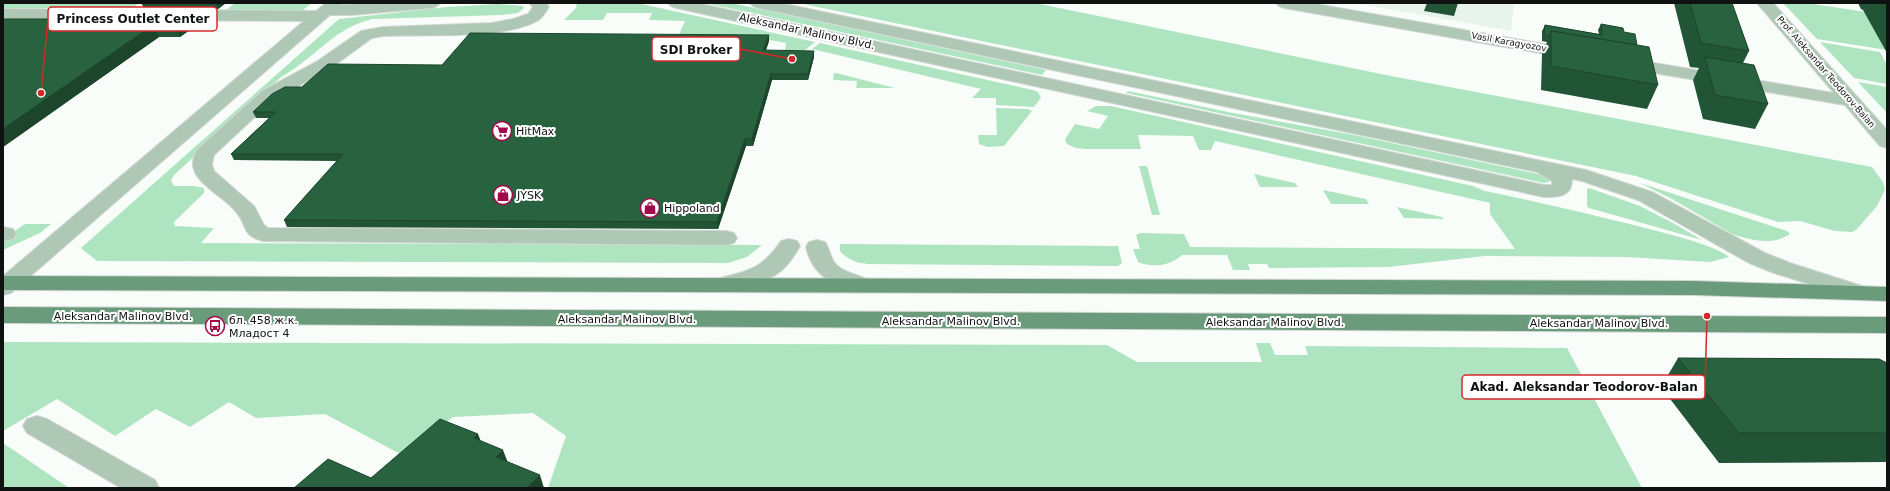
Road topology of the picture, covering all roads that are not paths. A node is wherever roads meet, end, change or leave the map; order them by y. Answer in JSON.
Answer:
{"nodes":[{"id":1,"x":432,"y":3,"type":"edge"},
{"id":2,"x":538,"y":3,"type":"edge"},
{"id":3,"x":676,"y":3,"type":"edge"},
{"id":4,"x":758,"y":3,"type":"edge"},
{"id":5,"x":1284,"y":3,"type":"edge"},
{"id":6,"x":1765,"y":3,"type":"edge"},
{"id":7,"x":326,"y":10,"type":"edge"},
{"id":8,"x":3,"y":14,"type":"edge"},
{"id":9,"x":1588,"y":56,"type":"edge"},
{"id":10,"x":1611,"y":60,"type":"edge"},
{"id":11,"x":1088,"y":72,"type":"junction"},
{"id":12,"x":1075,"y":89,"type":"junction"},
{"id":13,"x":1852,"y":101,"type":"junction"},
{"id":14,"x":1887,"y":142,"type":"edge"},
{"id":15,"x":1542,"y":167,"type":"junction"},
{"id":16,"x":726,"y":238,"type":"dead end"},
{"id":17,"x":789,"y":246,"type":"dead end"},
{"id":18,"x":817,"y":247,"type":"dead end"},
{"id":19,"x":4,"y":284,"type":"edge"},
{"id":20,"x":721,"y":285,"type":"junction"},
{"id":21,"x":861,"y":285,"type":"junction"},
{"id":22,"x":1857,"y":292,"type":"junction"},
{"id":23,"x":1887,"y":294,"type":"edge"},
{"id":24,"x":7,"y":313,"type":"edge"},
{"id":25,"x":1887,"y":325,"type":"edge"},
{"id":26,"x":37,"y":426,"type":"dead end"},
{"id":27,"x":145,"y":488,"type":"edge"}],
"edges":[{"from":1,"to":7,"type":"street"},
{"from":2,"to":16,"type":"street"},
{"from":3,"to":12,"type":"street","name":"Aleksandar Malinov Blvd."},
{"from":4,"to":11,"type":"street","name":"Aleksandar Malinov Blvd."},
{"from":5,"to":9,"type":"street","name":"Vasil Karagyozov"},
{"from":6,"to":13,"type":"street","name":"Prof. Aleksandar Teodorov-Balan"},
{"from":7,"to":8,"type":"street"},
{"from":7,"to":19,"type":"street"},
{"from":10,"to":13,"type":"street"},
{"from":11,"to":12,"type":"street"},
{"from":11,"to":15,"type":"street","name":"Aleksandar Malinov Blvd."},
{"from":12,"to":15,"type":"street","name":"Aleksandar Malinov Blvd."},
{"from":13,"to":14,"type":"street","name":"Prof. Aleksandar Teodorov-Balan"},
{"from":15,"to":22,"type":"street","name":"Aleksandar Malinov Blvd."},
{"from":17,"to":20,"type":"street"},
{"from":18,"to":21,"type":"street"},
{"from":19,"to":20,"type":"main road","name":"Aleksandar Malinov Blvd."},
{"from":20,"to":21,"type":"main road","name":"Aleksandar Malinov Blvd."},
{"from":21,"to":22,"type":"main road","name":"Aleksandar Malinov Blvd."},
{"from":22,"to":23,"type":"main road","name":"Aleksandar Malinov Blvd."},
{"from":24,"to":25,"type":"main road","name":"Aleksandar Malinov Blvd."},
{"from":26,"to":27,"type":"street"}]}
